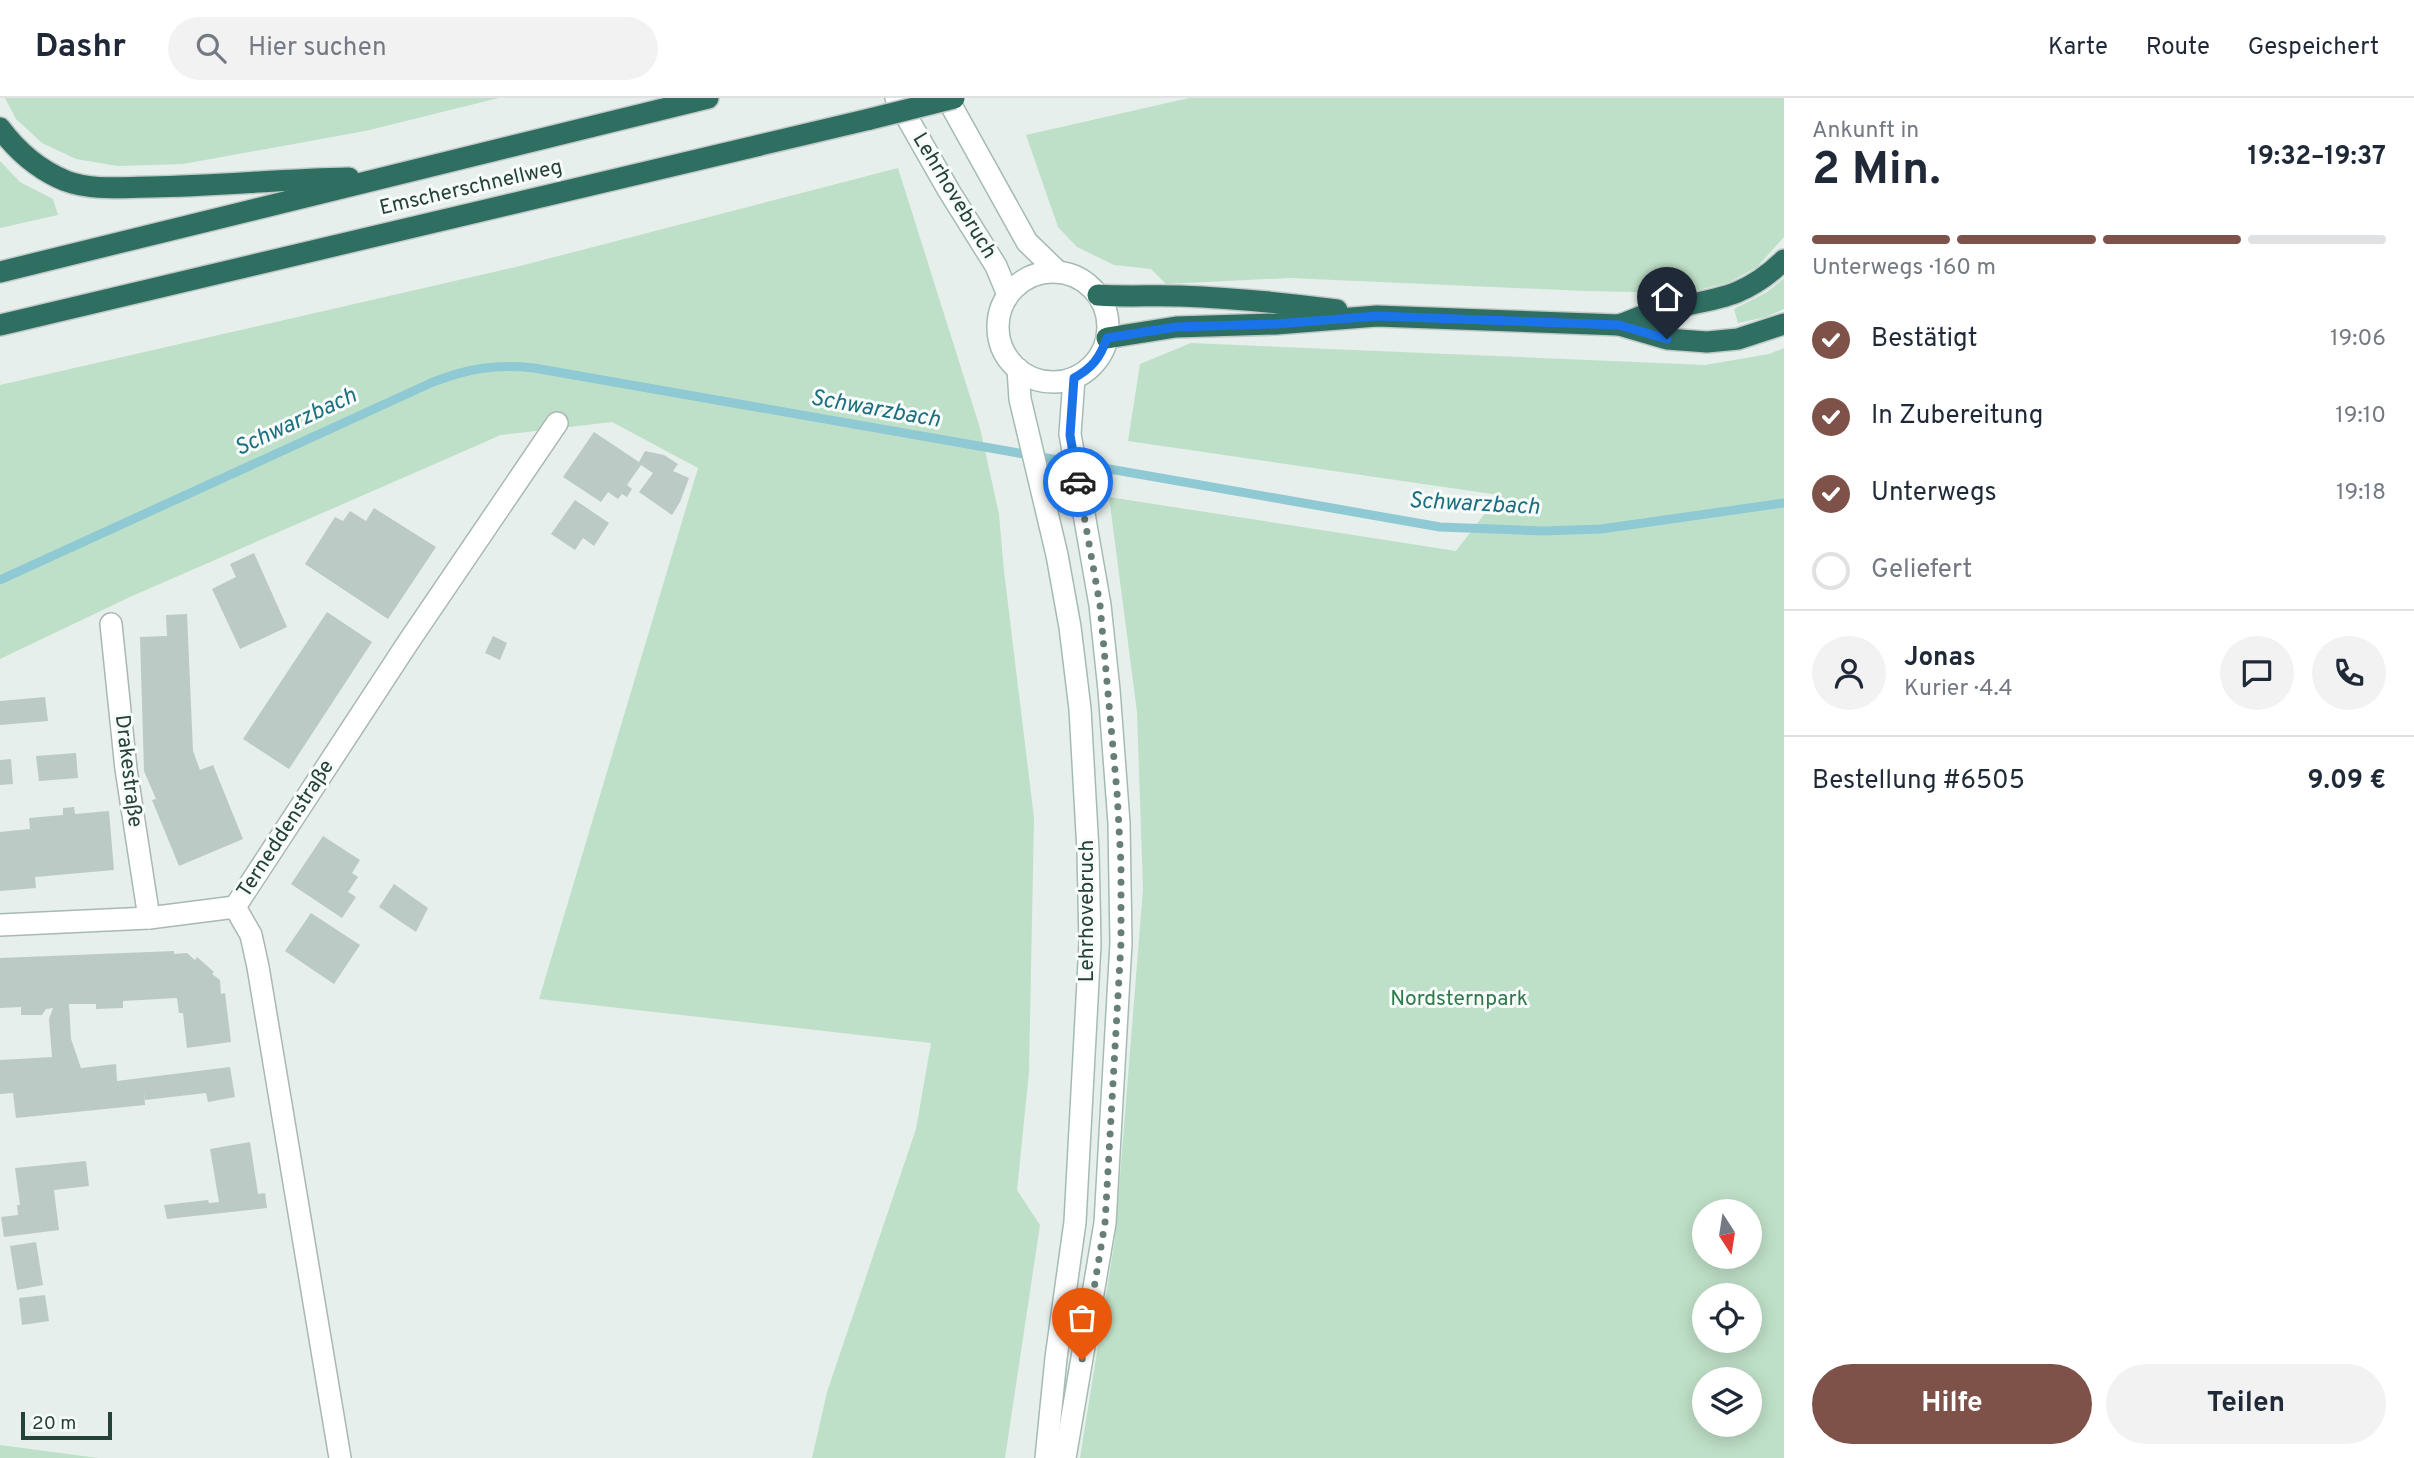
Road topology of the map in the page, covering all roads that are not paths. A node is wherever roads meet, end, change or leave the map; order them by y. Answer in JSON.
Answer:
{"nodes":[{"id":1,"x":708,"y":98,"type":"edge"},
{"id":2,"x":896,"y":98,"type":"edge"},
{"id":3,"x":947,"y":98,"type":"edge"},
{"id":4,"x":954,"y":98,"type":"edge"},
{"id":5,"x":0,"y":128,"type":"edge"},
{"id":6,"x":386,"y":177,"type":"junction"},
{"id":7,"x":1784,"y":260,"type":"edge"},
{"id":8,"x":1057,"y":271,"type":"junction"},
{"id":9,"x":0,"y":272,"type":"edge"},
{"id":10,"x":1008,"y":295,"type":"junction"},
{"id":11,"x":1098,"y":295,"type":"junction"},
{"id":12,"x":1377,"y":316,"type":"junction"},
{"id":13,"x":1784,"y":324,"type":"edge"},
{"id":14,"x":0,"y":325,"type":"edge"},
{"id":15,"x":1619,"y":325,"type":"junction"},
{"id":16,"x":1107,"y":338,"type":"junction"},
{"id":17,"x":1018,"y":369,"type":"junction"},
{"id":18,"x":1074,"y":378,"type":"junction"},
{"id":19,"x":557,"y":423,"type":"dead end"},
{"id":20,"x":111,"y":624,"type":"dead end"},
{"id":21,"x":234,"y":907,"type":"junction"},
{"id":22,"x":149,"y":918,"type":"junction"},
{"id":23,"x":0,"y":925,"type":"edge"},
{"id":24,"x":340,"y":1458,"type":"edge"},
{"id":25,"x":1046,"y":1458,"type":"edge"},
{"id":26,"x":1065,"y":1458,"type":"edge"}],
"edges":[{"from":1,"to":6,"type":"highway","name":"Emscherschnellweg"},
{"from":2,"to":10,"type":"street","name":"Lehrhovebruch"},
{"from":3,"to":8,"type":"street","name":"Lehrhovebruch"},
{"from":4,"to":14,"type":"highway","name":"Emscherschnellweg","bridge":true},
{"from":5,"to":6,"type":"highway"},
{"from":6,"to":9,"type":"highway","name":"Emscherschnellweg"},
{"from":7,"to":15,"type":"highway"},
{"from":8,"to":10,"type":"street"},
{"from":8,"to":11,"type":"street"},
{"from":10,"to":17,"type":"street"},
{"from":11,"to":12,"type":"highway"},
{"from":11,"to":16,"type":"street"},
{"from":12,"to":15,"type":"highway"},
{"from":12,"to":16,"type":"highway"},
{"from":13,"to":15,"type":"highway"},
{"from":16,"to":18,"type":"street"},
{"from":17,"to":18,"type":"street"},
{"from":17,"to":25,"type":"street","name":"Lehrhovebruch"},
{"from":18,"to":26,"type":"street","name":"Lehrhovebruch"},
{"from":19,"to":21,"type":"street","name":"Terneddenstraße"},
{"from":20,"to":22,"type":"street","name":"Drakestraße"},
{"from":21,"to":22,"type":"street"},
{"from":21,"to":24,"type":"street","name":"Terneddenstraße"},
{"from":22,"to":23,"type":"street"}]}
